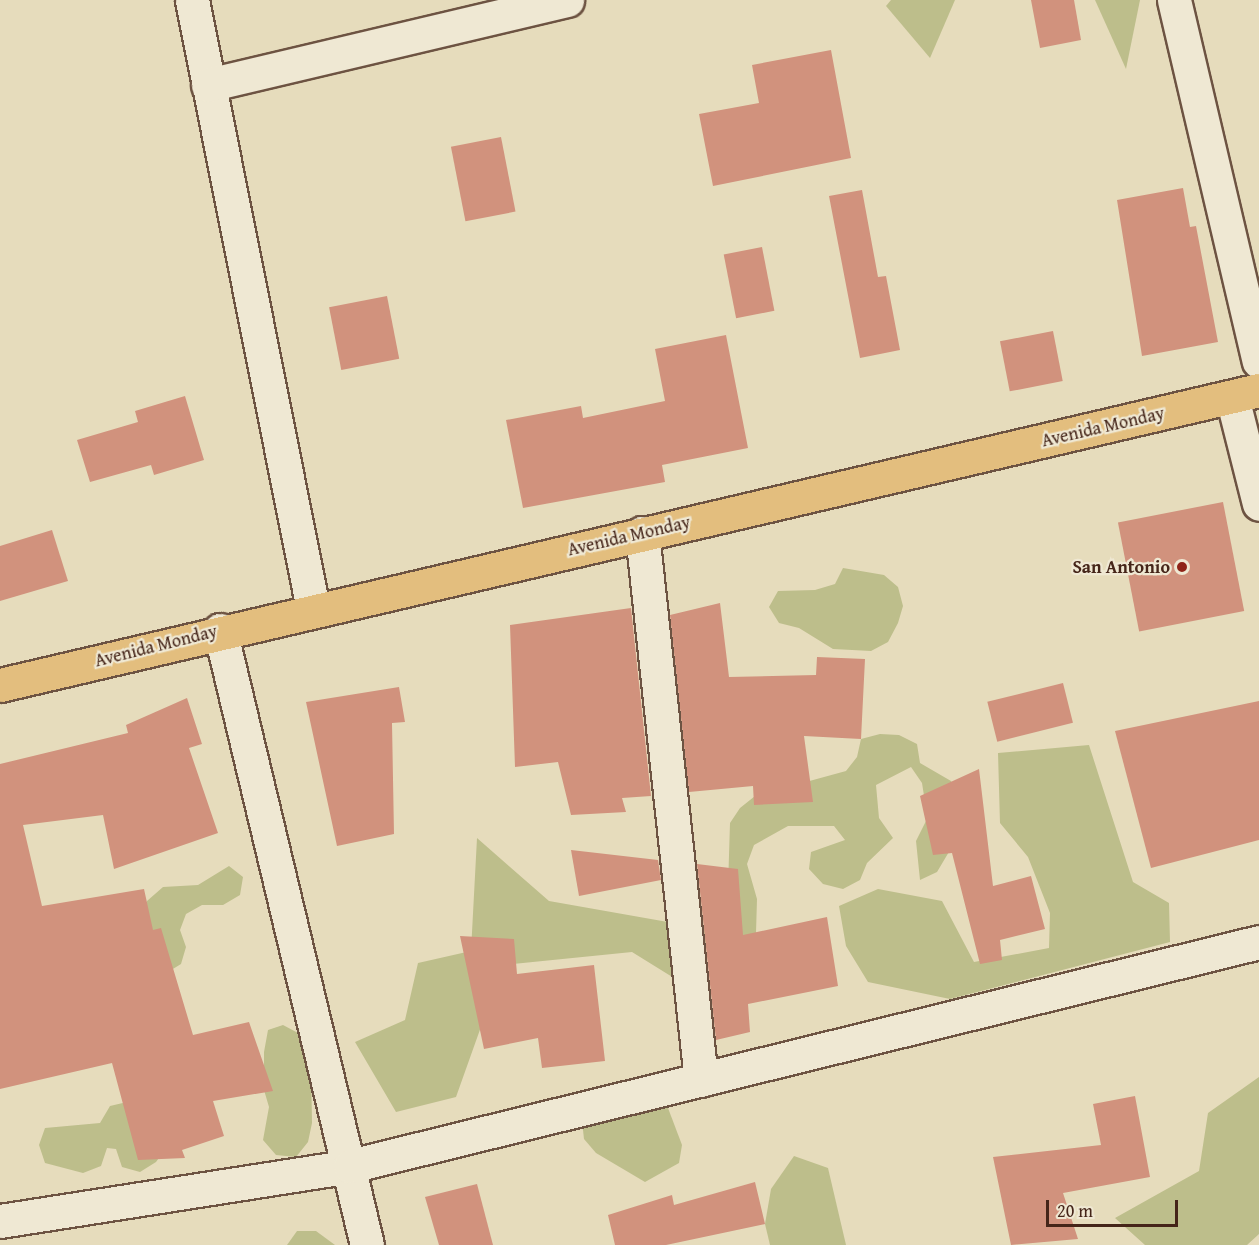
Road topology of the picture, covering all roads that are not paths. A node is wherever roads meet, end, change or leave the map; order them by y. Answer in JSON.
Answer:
{"nodes":[{"id":1,"x":192,"y":0,"type":"edge"},
{"id":2,"x":567,"y":0,"type":"edge"},
{"id":3,"x":1174,"y":0,"type":"edge"},
{"id":4,"x":208,"y":85,"type":"junction"},
{"id":5,"x":1259,"y":361,"type":"edge"},
{"id":6,"x":1245,"y":394,"type":"edge"},
{"id":7,"x":1259,"y":504,"type":"edge"},
{"id":8,"x":642,"y":533,"type":"junction"},
{"id":9,"x":313,"y":609,"type":"junction"},
{"id":10,"x":220,"y":630,"type":"junction"},
{"id":11,"x":0,"y":685,"type":"edge"},
{"id":12,"x":1259,"y":942,"type":"edge"},
{"id":13,"x":701,"y":1080,"type":"junction"},
{"id":14,"x":350,"y":1166,"type":"junction"},
{"id":15,"x":0,"y":1221,"type":"edge"},
{"id":16,"x":367,"y":1245,"type":"edge"}],
"edges":[{"from":1,"to":4,"type":"street"},
{"from":2,"to":4,"type":"street"},
{"from":3,"to":5,"type":"street"},
{"from":4,"to":9,"type":"street"},
{"from":6,"to":7,"type":"street"},
{"from":6,"to":8,"type":"main road","name":"Avenida Monday"},
{"from":8,"to":9,"type":"main road","name":"Avenida Monday"},
{"from":8,"to":13,"type":"street"},
{"from":9,"to":10,"type":"main road","name":"Avenida Monday"},
{"from":10,"to":11,"type":"main road","name":"Avenida Monday"},
{"from":10,"to":14,"type":"street"},
{"from":12,"to":13,"type":"street"},
{"from":13,"to":14,"type":"street"},
{"from":14,"to":15,"type":"street"},
{"from":14,"to":16,"type":"street"}]}
